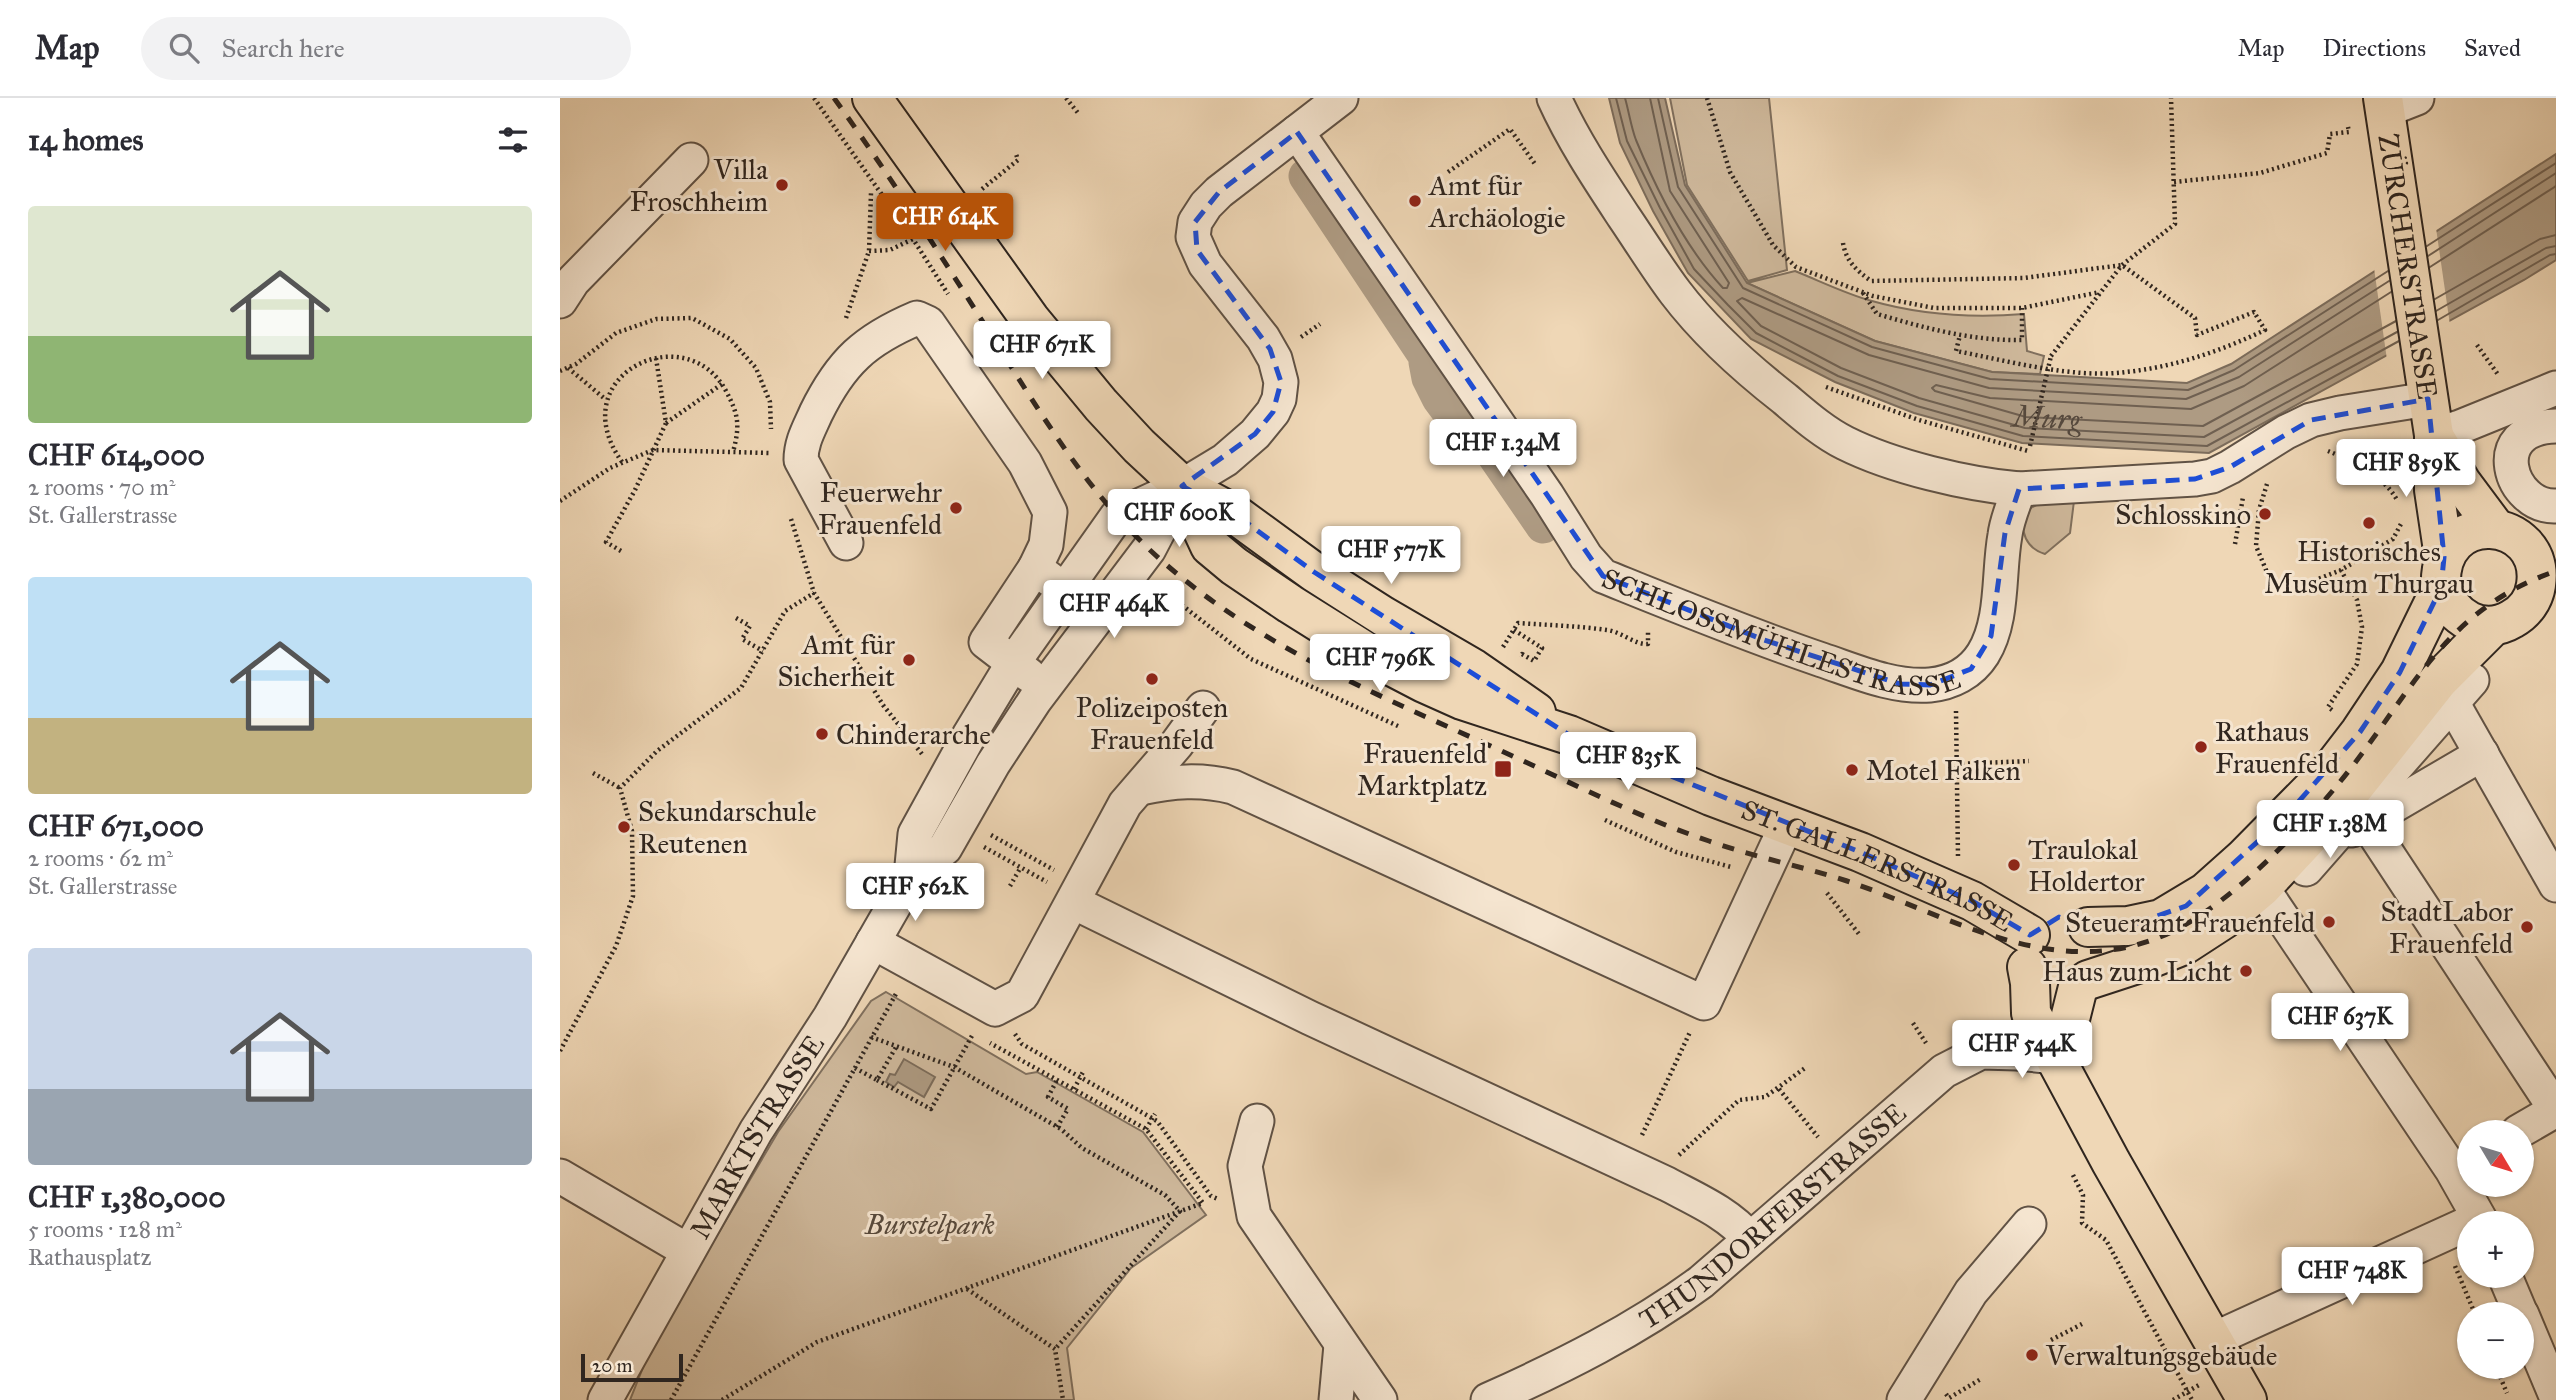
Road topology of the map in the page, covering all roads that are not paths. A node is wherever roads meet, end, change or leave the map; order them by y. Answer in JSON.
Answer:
{"nodes":[{"id":1,"x":872,"y":98,"type":"edge"},
{"id":2,"x":1341,"y":98,"type":"edge"},
{"id":3,"x":1554,"y":98,"type":"edge"},
{"id":4,"x":2395,"y":102,"type":"edge"},
{"id":5,"x":1297,"y":132,"type":"junction"},
{"id":6,"x":691,"y":160,"type":"dead end"},
{"id":7,"x":560,"y":301,"type":"edge"},
{"id":8,"x":2556,"y":388,"type":"edge"},
{"id":9,"x":2428,"y":400,"type":"junction"},
{"id":10,"x":2556,"y":426,"type":"edge"},
{"id":11,"x":1182,"y":486,"type":"junction"},
{"id":12,"x":2019,"y":489,"type":"junction"},
{"id":13,"x":2556,"y":506,"type":"edge"},
{"id":14,"x":2524,"y":538,"type":"edge"},
{"id":15,"x":846,"y":543,"type":"dead end"},
{"id":16,"x":1035,"y":568,"type":"junction"},
{"id":17,"x":2442,"y":573,"type":"junction"},
{"id":18,"x":1062,"y":590,"type":"junction"},
{"id":19,"x":2542,"y":602,"type":"edge"},
{"id":20,"x":1096,"y":618,"type":"junction"},
{"id":21,"x":2493,"y":626,"type":"junction"},
{"id":22,"x":1013,"y":663,"type":"junction"},
{"id":23,"x":1045,"y":687,"type":"junction"},
{"id":24,"x":2454,"y":688,"type":"junction"},
{"id":25,"x":1203,"y":708,"type":"dead end"},
{"id":26,"x":2482,"y":754,"type":"junction"},
{"id":27,"x":1141,"y":788,"type":"junction"},
{"id":28,"x":2350,"y":800,"type":"junction"},
{"id":29,"x":1787,"y":824,"type":"junction"},
{"id":30,"x":2316,"y":857,"type":"dead end"},
{"id":31,"x":2252,"y":874,"type":"junction"},
{"id":32,"x":911,"y":876,"type":"junction"},
{"id":33,"x":2556,"y":885,"type":"edge"},
{"id":34,"x":1076,"y":895,"type":"junction"},
{"id":35,"x":2088,"y":927,"type":"junction"},
{"id":36,"x":873,"y":942,"type":"junction"},
{"id":37,"x":2029,"y":951,"type":"junction"},
{"id":38,"x":2083,"y":984,"type":"junction"},
{"id":39,"x":2056,"y":1057,"type":"junction"},
{"id":40,"x":2556,"y":1110,"type":"edge"},
{"id":41,"x":1257,"y":1121,"type":"dead end"},
{"id":42,"x":2534,"y":1123,"type":"edge"},
{"id":43,"x":2457,"y":1159,"type":"edge"},
{"id":44,"x":560,"y":1176,"type":"edge"},
{"id":45,"x":2028,"y":1224,"type":"dead end"},
{"id":46,"x":2457,"y":1230,"type":"edge"},
{"id":47,"x":1750,"y":1239,"type":"junction"},
{"id":48,"x":688,"y":1251,"type":"junction"},
{"id":49,"x":2212,"y":1340,"type":"junction"},
{"id":50,"x":1341,"y":1345,"type":"junction"},
{"id":51,"x":2534,"y":1345,"type":"edge"},
{"id":52,"x":2556,"y":1396,"type":"edge"},
{"id":53,"x":605,"y":1400,"type":"edge"},
{"id":54,"x":1336,"y":1400,"type":"edge"},
{"id":55,"x":1380,"y":1400,"type":"edge"},
{"id":56,"x":1488,"y":1400,"type":"edge"},
{"id":57,"x":1904,"y":1400,"type":"edge"},
{"id":58,"x":2247,"y":1400,"type":"edge"}],
"edges":[{"from":1,"to":11,"type":"main road","name":"ST. GALLERSTRASSE"},
{"from":2,"to":5,"type":"street"},
{"from":3,"to":12,"type":"street"},
{"from":4,"to":9,"type":"main road","name":"ZÜRCHERSTRASSE"},
{"from":5,"to":11,"type":"street"},
{"from":5,"to":12,"type":"street","name":"SCHLOSSMÜHLESTRASSE"},
{"from":6,"to":7,"type":"street"},
{"from":8,"to":9,"type":"street"},
{"from":9,"to":12,"type":"street"},
{"from":9,"to":14,"type":"main road","name":"ZÜRCHERSTRASSE"},
{"from":9,"to":17,"type":"main road","name":"ZÜRCHERSTRASSE"},
{"from":10,"to":13,"type":"street"},
{"from":11,"to":18,"type":"street","name":"MARKTSTRASSE"},
{"from":11,"to":20,"type":"street","name":"MARKTSTRASSE"},
{"from":11,"to":29,"type":"main road","name":"ST. GALLERSTRASSE"},
{"from":14,"to":17,"type":"main road"},
{"from":14,"to":19,"type":"main road"},
{"from":15,"to":16,"type":"street"},
{"from":16,"to":18,"type":"street"},
{"from":16,"to":22,"type":"street"},
{"from":17,"to":21,"type":"main road"},
{"from":17,"to":28,"type":"main road"},
{"from":18,"to":20,"type":"street"},
{"from":18,"to":22,"type":"street","name":"MARKTSTRASSE"},
{"from":19,"to":21,"type":"main road"},
{"from":20,"to":23,"type":"street","name":"MARKTSTRASSE"},
{"from":21,"to":24,"type":"main road"},
{"from":22,"to":23,"type":"street"},
{"from":22,"to":32,"type":"street","name":"MARKTSTRASSE"},
{"from":23,"to":32,"type":"street","name":"MARKTSTRASSE"},
{"from":24,"to":26,"type":"street"},
{"from":24,"to":28,"type":"main road"},
{"from":24,"to":28,"type":"street"},
{"from":25,"to":27,"type":"street"},
{"from":26,"to":28,"type":"street"},
{"from":26,"to":33,"type":"street"},
{"from":27,"to":29,"type":"street"},
{"from":27,"to":34,"type":"street"},
{"from":28,"to":30,"type":"street"},
{"from":28,"to":31,"type":"main road"},
{"from":28,"to":40,"type":"street"},
{"from":29,"to":37,"type":"main road","name":"ST. GALLERSTRASSE"},
{"from":31,"to":35,"type":"main road"},
{"from":31,"to":38,"type":"main road"},
{"from":31,"to":43,"type":"street"},
{"from":32,"to":36,"type":"street","name":"MARKTSTRASSE"},
{"from":34,"to":36,"type":"street"},
{"from":34,"to":47,"type":"street"},
{"from":35,"to":37,"type":"main road"},
{"from":35,"to":38,"type":"main road"},
{"from":36,"to":48,"type":"street","name":"MARKTSTRASSE"},
{"from":37,"to":38,"type":"main road"},
{"from":37,"to":39,"type":"main road"},
{"from":38,"to":39,"type":"main road"},
{"from":39,"to":47,"type":"street","name":"THUNDORFERSTRASSE"},
{"from":39,"to":49,"type":"main road"},
{"from":40,"to":42,"type":"street"},
{"from":41,"to":50,"type":"street"},
{"from":44,"to":48,"type":"street"},
{"from":45,"to":57,"type":"street"},
{"from":46,"to":49,"type":"street"},
{"from":47,"to":56,"type":"street","name":"THUNDORFERSTRASSE"},
{"from":48,"to":53,"type":"street","name":"MARKTSTRASSE"},
{"from":49,"to":58,"type":"main road"},
{"from":50,"to":54,"type":"street"},
{"from":50,"to":55,"type":"street"},
{"from":51,"to":52,"type":"street"}]}
